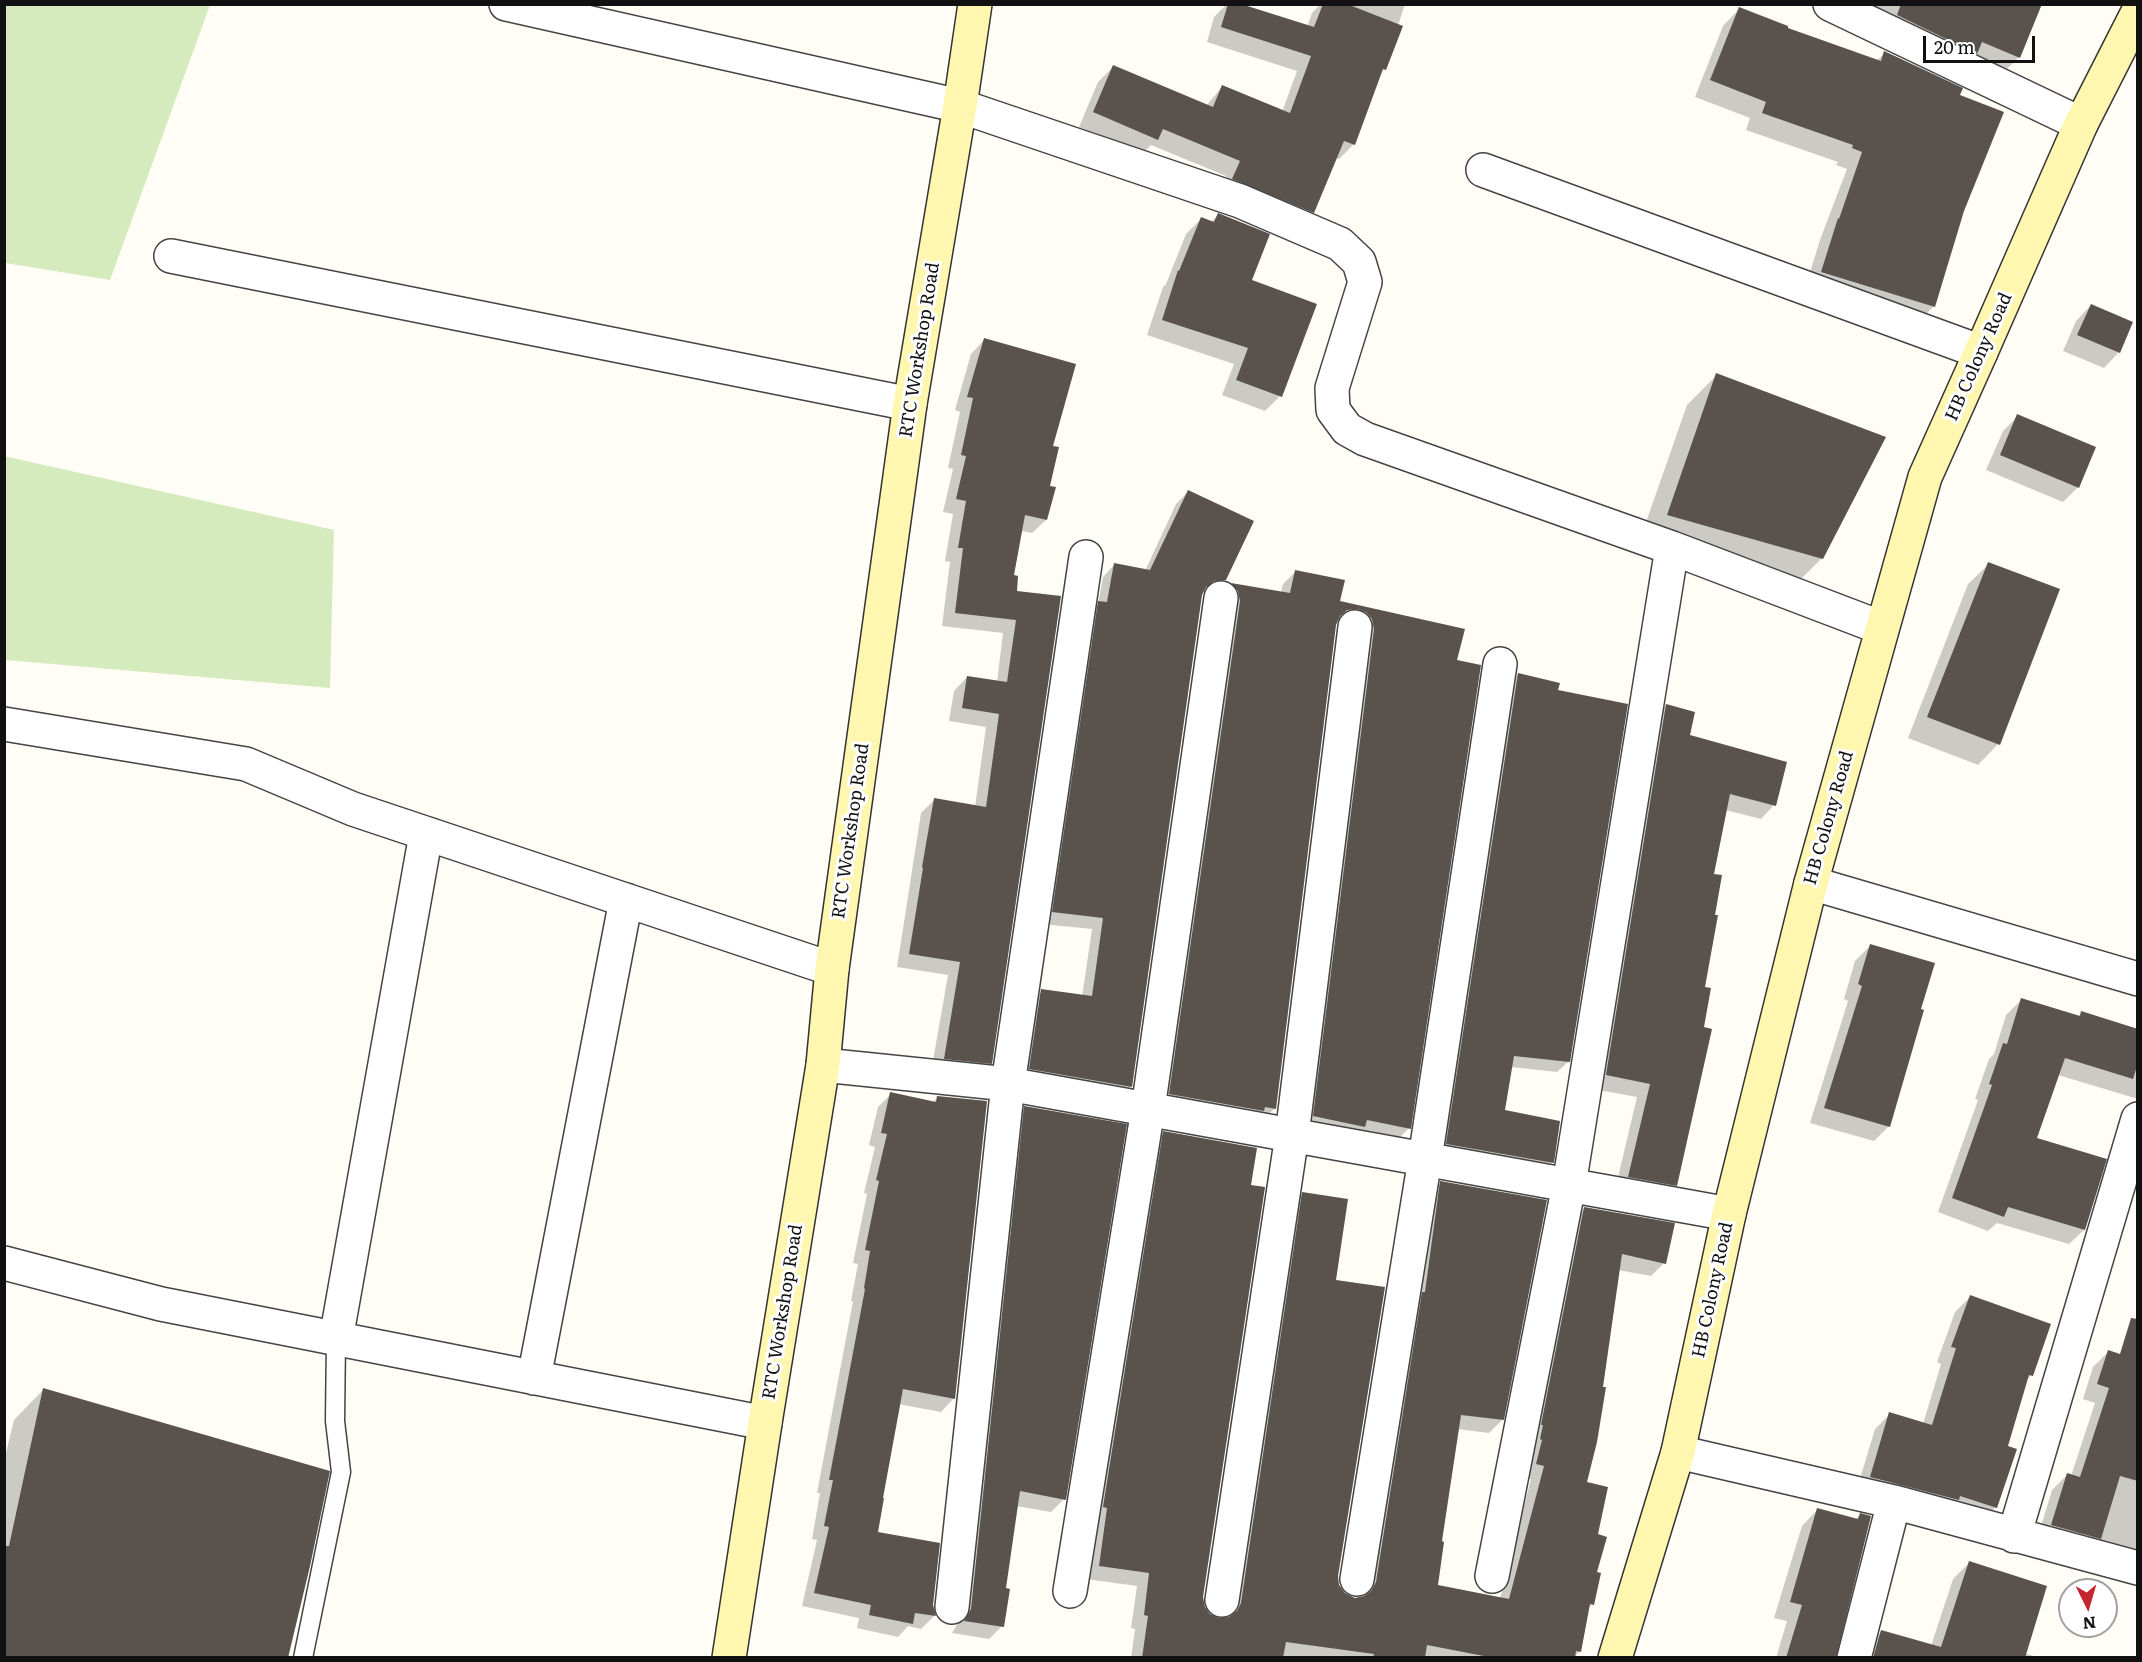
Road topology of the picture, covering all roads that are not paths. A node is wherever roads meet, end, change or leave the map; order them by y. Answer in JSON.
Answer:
{"nodes":[{"id":1,"x":506,"y":4,"type":"edge"},
{"id":2,"x":975,"y":4,"type":"edge"},
{"id":3,"x":1830,"y":4,"type":"edge"},
{"id":4,"x":2138,"y":12,"type":"edge"},
{"id":5,"x":599,"y":15,"type":"edge"},
{"id":6,"x":960,"y":106,"type":"junction"},
{"id":7,"x":2081,"y":124,"type":"junction"},
{"id":8,"x":1483,"y":170,"type":"dead end"},
{"id":9,"x":171,"y":256,"type":"dead end"},
{"id":10,"x":1981,"y":352,"type":"junction"},
{"id":11,"x":910,"y":404,"type":"junction"},
{"id":12,"x":1672,"y":548,"type":"junction"},
{"id":13,"x":1086,"y":557,"type":"dead end"},
{"id":14,"x":1221,"y":598,"type":"dead end"},
{"id":15,"x":1355,"y":627,"type":"dead end"},
{"id":16,"x":1882,"y":628,"type":"junction"},
{"id":17,"x":1500,"y":664,"type":"dead end"},
{"id":18,"x":4,"y":724,"type":"edge"},
{"id":19,"x":426,"y":834,"type":"junction"},
{"id":20,"x":1811,"y":883,"type":"junction"},
{"id":21,"x":626,"y":900,"type":"junction"},
{"id":22,"x":832,"y":969,"type":"junction"},
{"id":23,"x":2138,"y":979,"type":"edge"},
{"id":24,"x":823,"y":1065,"type":"junction"},
{"id":25,"x":1008,"y":1084,"type":"junction"},
{"id":26,"x":1148,"y":1109,"type":"junction"},
{"id":27,"x":2138,"y":1119,"type":"edge"},
{"id":28,"x":1292,"y":1135,"type":"junction"},
{"id":29,"x":1425,"y":1159,"type":"junction"},
{"id":30,"x":1569,"y":1185,"type":"junction"},
{"id":31,"x":1729,"y":1215,"type":"junction"},
{"id":32,"x":4,"y":1263,"type":"edge"},
{"id":33,"x":336,"y":1339,"type":"junction"},
{"id":34,"x":534,"y":1378,"type":"junction"},
{"id":35,"x":765,"y":1423,"type":"junction"},
{"id":36,"x":1678,"y":1452,"type":"junction"},
{"id":37,"x":1894,"y":1502,"type":"junction"},
{"id":38,"x":2014,"y":1536,"type":"junction"},
{"id":39,"x":2138,"y":1568,"type":"edge"},
{"id":40,"x":1492,"y":1576,"type":"dead end"},
{"id":41,"x":1357,"y":1578,"type":"dead end"},
{"id":42,"x":1070,"y":1591,"type":"dead end"},
{"id":43,"x":1222,"y":1600,"type":"dead end"},
{"id":44,"x":952,"y":1607,"type":"dead end"},
{"id":45,"x":303,"y":1658,"type":"edge"},
{"id":46,"x":729,"y":1658,"type":"edge"},
{"id":47,"x":1615,"y":1658,"type":"edge"},
{"id":48,"x":1854,"y":1658,"type":"edge"}],
"edges":[{"from":1,"to":5,"type":"street"},
{"from":2,"to":6,"type":"street","name":"RTC Workshop Road"},
{"from":3,"to":7,"type":"street"},
{"from":4,"to":7,"type":"street","name":"HB Colony Road"},
{"from":5,"to":6,"type":"street"},
{"from":6,"to":11,"type":"street","name":"RTC Workshop Road"},
{"from":6,"to":12,"type":"street"},
{"from":7,"to":10,"type":"street","name":"HB Colony Road"},
{"from":8,"to":10,"type":"street"},
{"from":9,"to":11,"type":"street"},
{"from":10,"to":16,"type":"street","name":"HB Colony Road"},
{"from":11,"to":22,"type":"street","name":"RTC Workshop Road"},
{"from":12,"to":16,"type":"street"},
{"from":12,"to":30,"type":"street"},
{"from":13,"to":25,"type":"street"},
{"from":14,"to":26,"type":"street"},
{"from":15,"to":28,"type":"street"},
{"from":16,"to":20,"type":"street","name":"HB Colony Road"},
{"from":17,"to":29,"type":"street"},
{"from":18,"to":19,"type":"street"},
{"from":19,"to":21,"type":"street"},
{"from":19,"to":33,"type":"street"},
{"from":20,"to":23,"type":"street"},
{"from":20,"to":31,"type":"street","name":"HB Colony Road"},
{"from":21,"to":22,"type":"street"},
{"from":21,"to":34,"type":"street"},
{"from":22,"to":24,"type":"street","name":"RTC Workshop Road"},
{"from":24,"to":25,"type":"street"},
{"from":24,"to":35,"type":"street","name":"RTC Workshop Road"},
{"from":25,"to":26,"type":"street"},
{"from":25,"to":44,"type":"street"},
{"from":26,"to":28,"type":"street"},
{"from":26,"to":42,"type":"street"},
{"from":27,"to":38,"type":"street"},
{"from":28,"to":29,"type":"street"},
{"from":28,"to":43,"type":"street"},
{"from":29,"to":30,"type":"street"},
{"from":29,"to":41,"type":"street"},
{"from":30,"to":31,"type":"street"},
{"from":30,"to":40,"type":"street"},
{"from":31,"to":36,"type":"street","name":"HB Colony Road"},
{"from":32,"to":33,"type":"street"},
{"from":33,"to":34,"type":"street"},
{"from":33,"to":45,"type":"lane"},
{"from":34,"to":35,"type":"street"},
{"from":35,"to":46,"type":"street","name":"RTC Workshop Road"},
{"from":36,"to":37,"type":"street"},
{"from":36,"to":47,"type":"street","name":"HB Colony Road"},
{"from":37,"to":38,"type":"street"},
{"from":37,"to":48,"type":"street"},
{"from":38,"to":39,"type":"street"}]}
